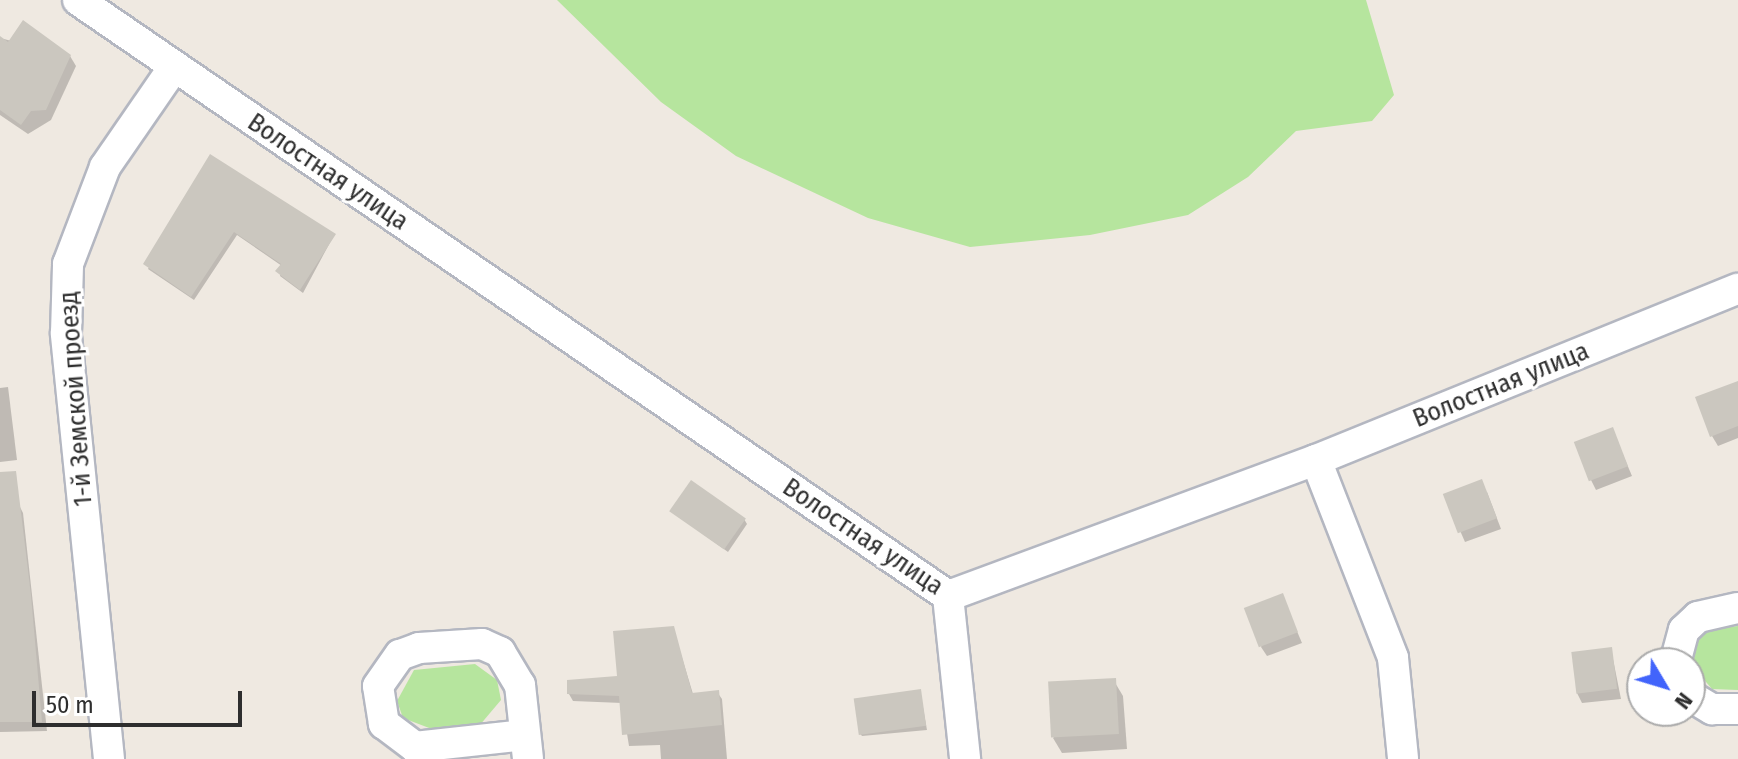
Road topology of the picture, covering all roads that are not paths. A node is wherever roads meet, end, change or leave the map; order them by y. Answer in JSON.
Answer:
{"nodes":[{"id":1,"x":78,"y":0,"type":"edge"},
{"id":2,"x":174,"y":67,"type":"junction"},
{"id":3,"x":1738,"y":289,"type":"edge"},
{"id":4,"x":1316,"y":460,"type":"junction"},
{"id":5,"x":948,"y":596,"type":"junction"},
{"id":6,"x":1738,"y":608,"type":"edge"},
{"id":7,"x":1679,"y":647,"type":"edge"},
{"id":8,"x":1706,"y":705,"type":"edge"},
{"id":9,"x":1738,"y":709,"type":"edge"},
{"id":10,"x":527,"y":747,"type":"edge"},
{"id":11,"x":109,"y":759,"type":"edge"},
{"id":12,"x":965,"y":759,"type":"edge"},
{"id":13,"x":1403,"y":759,"type":"edge"}],
"edges":[{"from":1,"to":2,"type":"street","name":"Волостная улица"},
{"from":2,"to":5,"type":"street","name":"Волостная улица"},
{"from":2,"to":11,"type":"street","name":"1-й Земской проезд"},
{"from":3,"to":4,"type":"street","name":"Волостная улица"},
{"from":4,"to":5,"type":"street","name":"Волостная улица"},
{"from":4,"to":13,"type":"street"},
{"from":5,"to":12,"type":"street"},
{"from":6,"to":7,"type":"street"},
{"from":8,"to":9,"type":"street"},
{"from":10,"to":10,"type":"street"}]}
